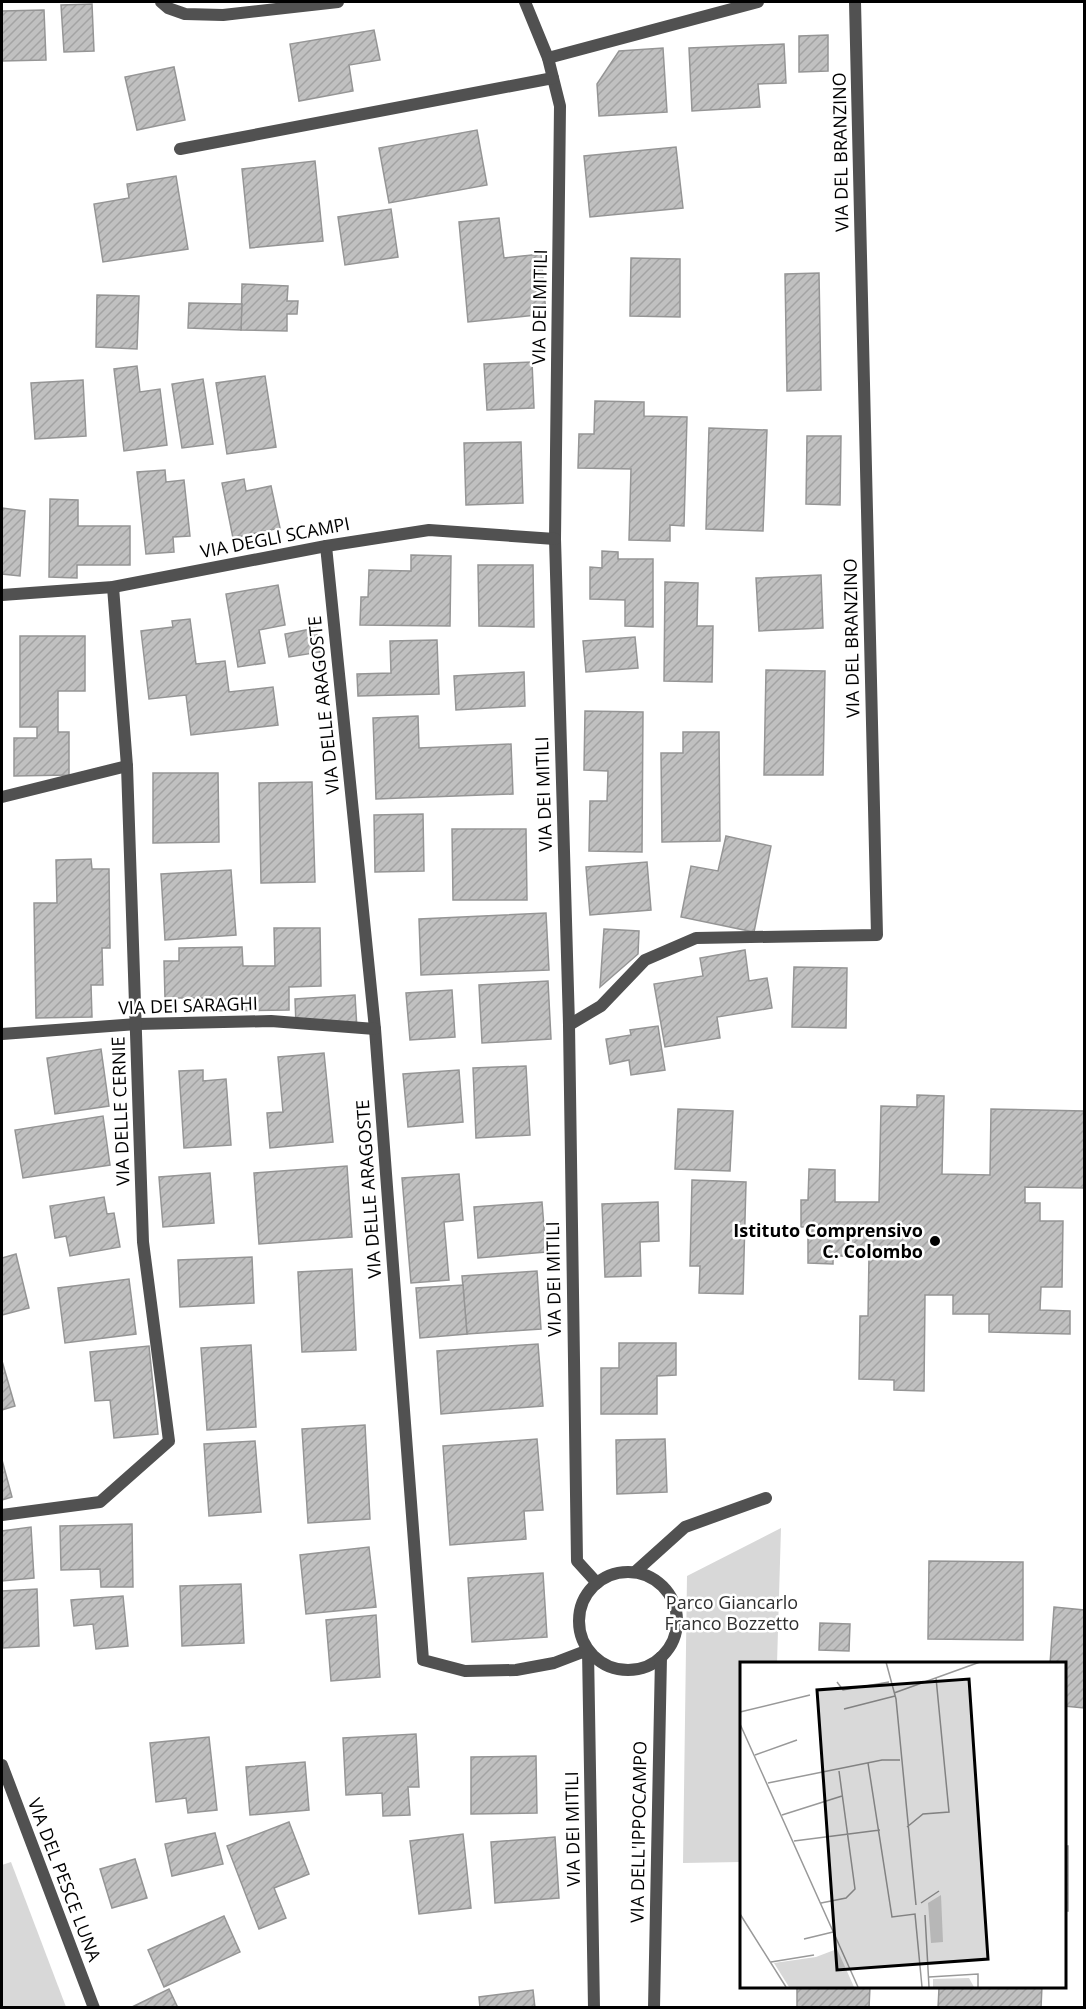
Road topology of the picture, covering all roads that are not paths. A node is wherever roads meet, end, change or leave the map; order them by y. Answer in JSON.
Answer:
{"nodes":[{"id":1,"x":161,"y":2,"type":"edge"},
{"id":2,"x":338,"y":2,"type":"edge"},
{"id":3,"x":525,"y":2,"type":"edge"},
{"id":4,"x":758,"y":2,"type":"edge"},
{"id":5,"x":855,"y":2,"type":"edge"},
{"id":6,"x":548,"y":58,"type":"junction"},
{"id":7,"x":554,"y":78,"type":"junction"},
{"id":8,"x":180,"y":149,"type":"dead end"},
{"id":9,"x":555,"y":539,"type":"junction"},
{"id":10,"x":326,"y":546,"type":"junction"},
{"id":11,"x":113,"y":587,"type":"junction"},
{"id":12,"x":2,"y":595,"type":"edge"},
{"id":13,"x":127,"y":766,"type":"junction"},
{"id":14,"x":2,"y":797,"type":"edge"},
{"id":15,"x":137,"y":1024,"type":"junction"},
{"id":16,"x":569,"y":1026,"type":"junction"},
{"id":17,"x":375,"y":1029,"type":"junction"},
{"id":18,"x":2,"y":1034,"type":"edge"},
{"id":19,"x":766,"y":1498,"type":"dead end"},
{"id":20,"x":2,"y":1515,"type":"edge"},
{"id":21,"x":636,"y":1572,"type":"junction"},
{"id":22,"x":597,"y":1583,"type":"junction"},
{"id":23,"x":588,"y":1650,"type":"junction"},
{"id":24,"x":661,"y":1657,"type":"junction"},
{"id":25,"x":2,"y":1766,"type":"edge"},
{"id":26,"x":94,"y":2007,"type":"edge"},
{"id":27,"x":594,"y":2007,"type":"edge"},
{"id":28,"x":654,"y":2007,"type":"edge"}],
"edges":[{"from":1,"to":2,"type":"street"},
{"from":3,"to":6,"type":"street","name":"VIA DEI MITILI"},
{"from":4,"to":6,"type":"street"},
{"from":5,"to":16,"type":"street","name":"VIA DEL BRANZINO"},
{"from":6,"to":7,"type":"street","name":"VIA DEI MITILI"},
{"from":7,"to":8,"type":"street"},
{"from":7,"to":9,"type":"street","name":"VIA DEI MITILI"},
{"from":9,"to":10,"type":"street","name":"VIA DEGLI SCAMPI"},
{"from":9,"to":16,"type":"street","name":"VIA DEI MITILI"},
{"from":10,"to":11,"type":"street","name":"VIA DEGLI SCAMPI"},
{"from":10,"to":17,"type":"street","name":"VIA DELLE ARAGOSTE"},
{"from":11,"to":12,"type":"street","name":"VIA DEGLI SCAMPI"},
{"from":11,"to":13,"type":"street","name":"VIA DELLE CERNIE"},
{"from":13,"to":14,"type":"street"},
{"from":13,"to":15,"type":"street","name":"VIA DELLE CERNIE"},
{"from":15,"to":17,"type":"street","name":"VIA DEI SARAGHI"},
{"from":15,"to":18,"type":"street","name":"VIA DEI SARAGHI"},
{"from":15,"to":20,"type":"street","name":"VIA DELLE CERNIE"},
{"from":16,"to":22,"type":"street","name":"VIA DEI MITILI"},
{"from":17,"to":23,"type":"street","name":"VIA DELLE ARAGOSTE"},
{"from":19,"to":21,"type":"street"},
{"from":21,"to":22,"type":"street"},
{"from":21,"to":24,"type":"street"},
{"from":22,"to":23,"type":"street"},
{"from":23,"to":24,"type":"street"},
{"from":23,"to":27,"type":"street","name":"VIA DEI MITILI"},
{"from":24,"to":28,"type":"street","name":"VIA DELL'IPPOCAMPO"},
{"from":25,"to":26,"type":"street","name":"VIA DEL PESCE LUNA"}]}
